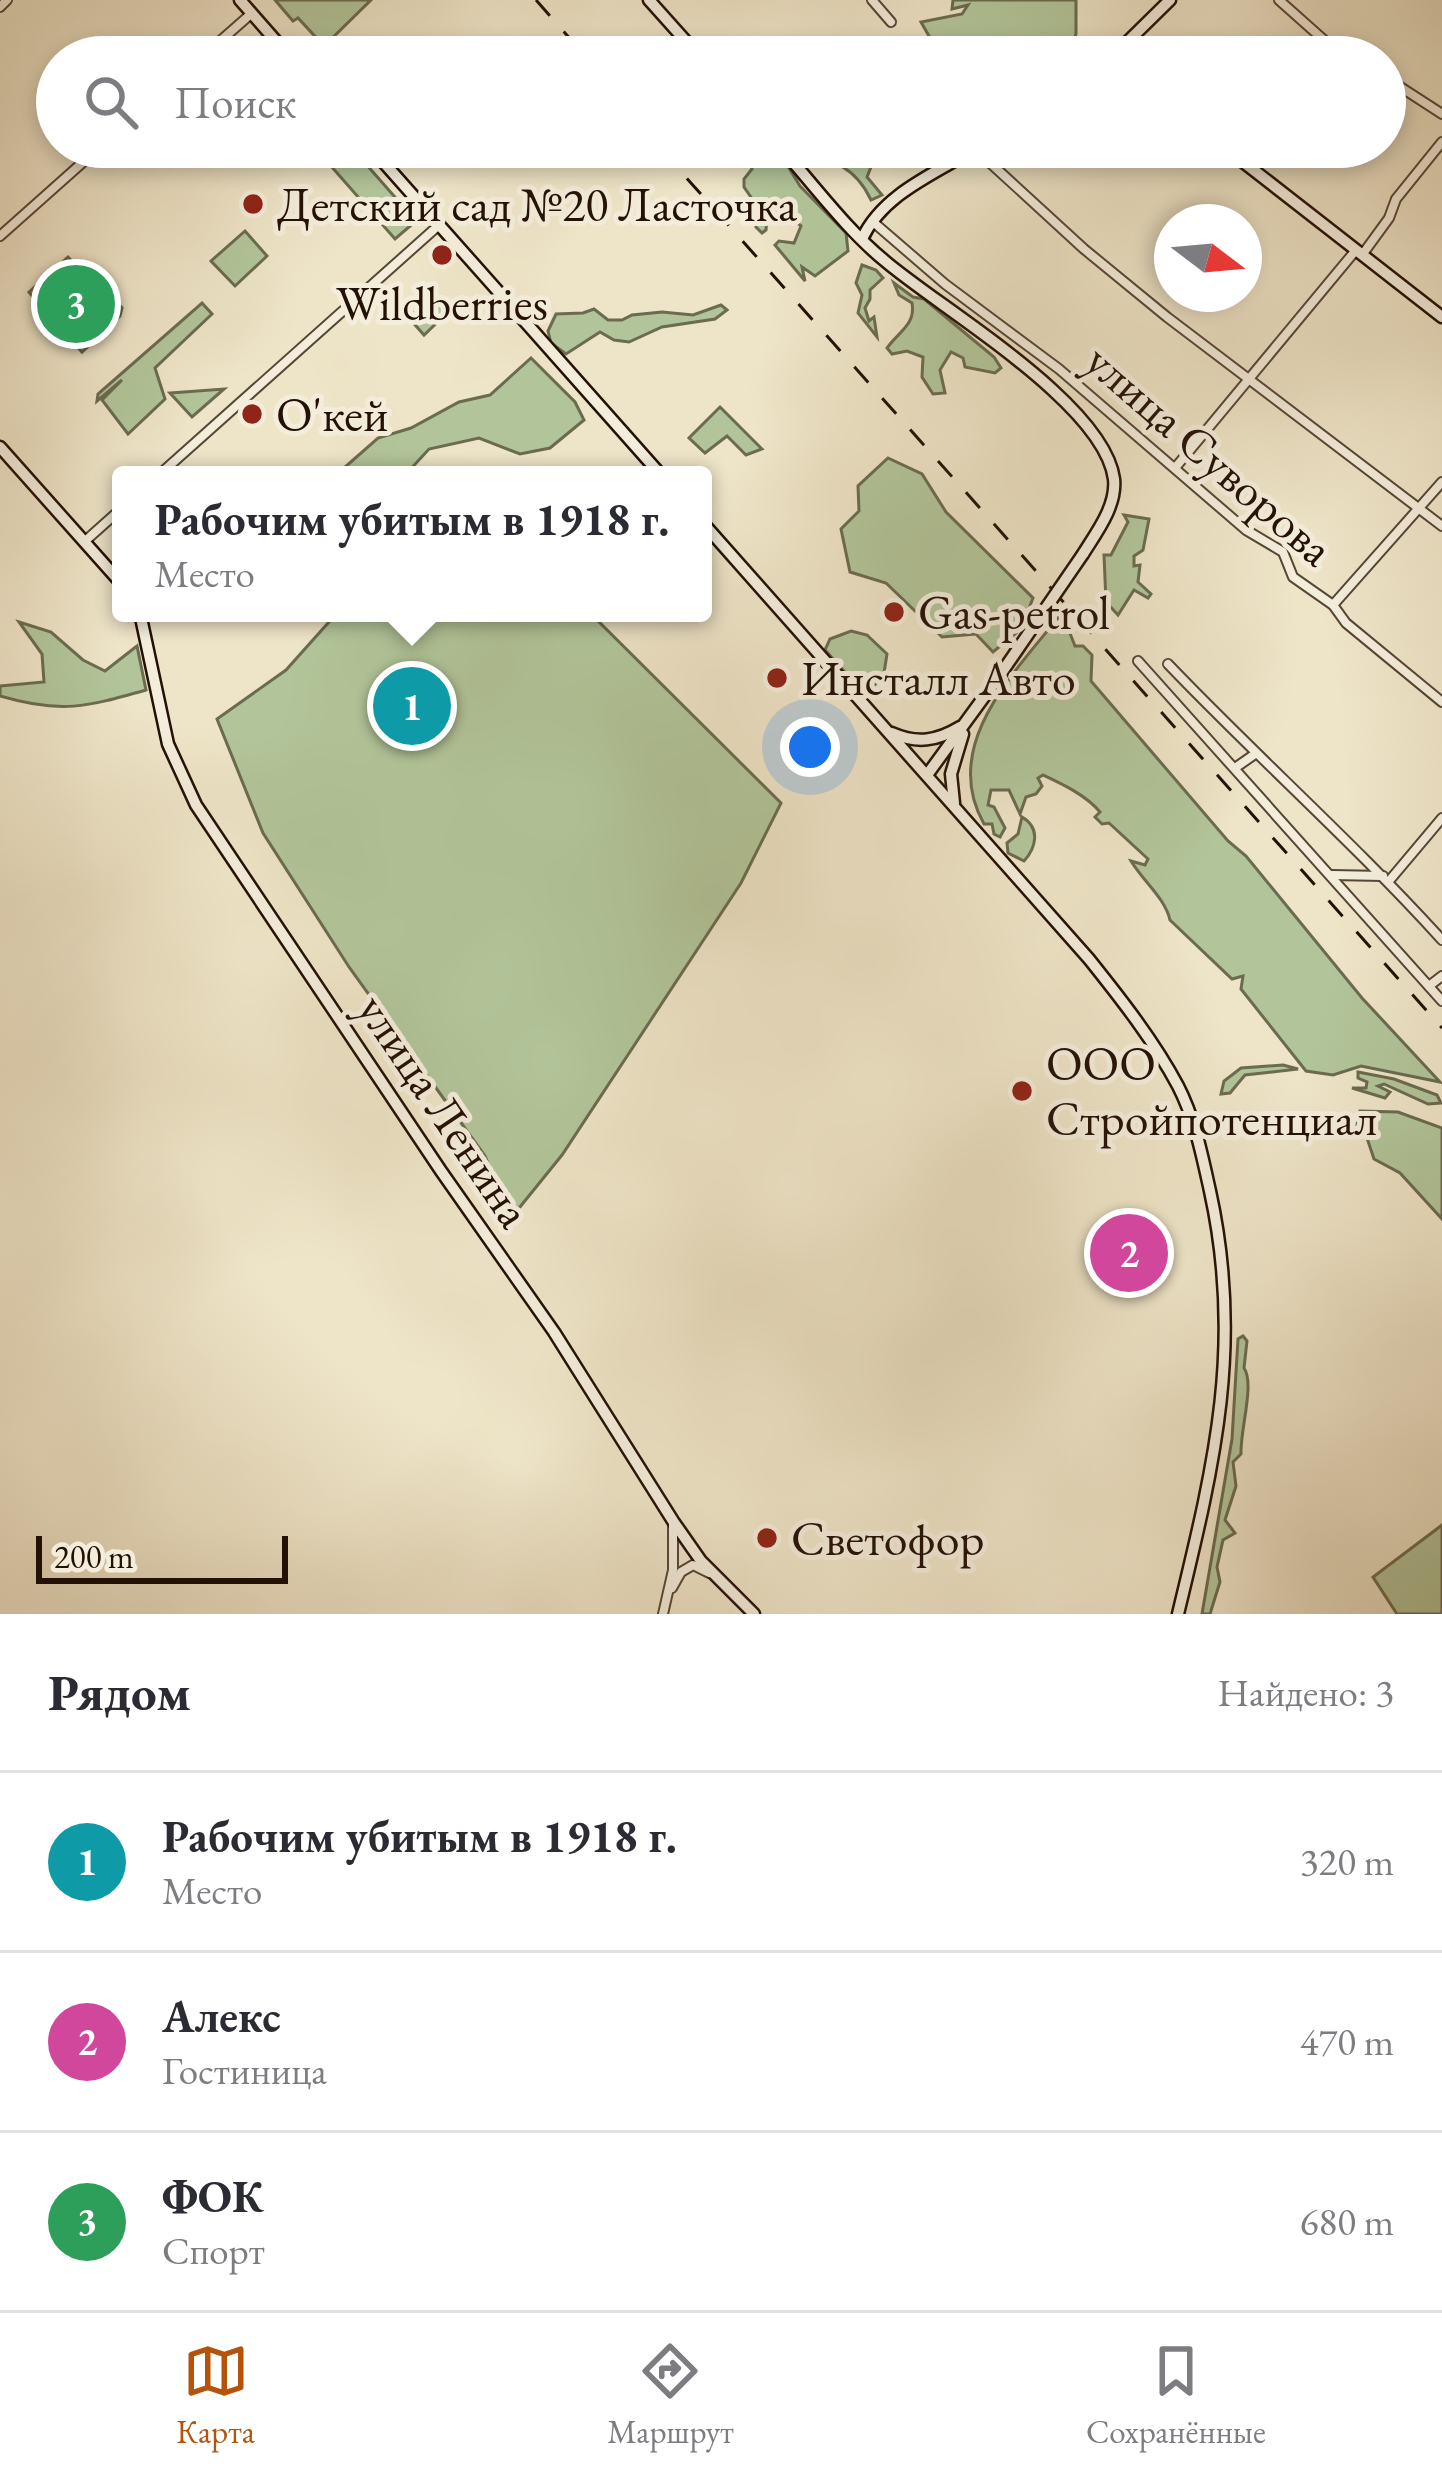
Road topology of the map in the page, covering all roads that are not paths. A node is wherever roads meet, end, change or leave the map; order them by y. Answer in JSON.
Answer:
{"nodes":[{"id":1,"x":8,"y":0,"type":"edge"},
{"id":2,"x":240,"y":0,"type":"edge"},
{"id":3,"x":872,"y":0,"type":"edge"},
{"id":4,"x":1170,"y":0,"type":"edge"},
{"id":5,"x":1279,"y":0,"type":"edge"},
{"id":6,"x":653,"y":1,"type":"edge"},
{"id":7,"x":0,"y":7,"type":"edge"},
{"id":8,"x":252,"y":14,"type":"junction"},
{"id":9,"x":891,"y":22,"type":"dead end"},
{"id":10,"x":226,"y":36,"type":"edge"},
{"id":11,"x":271,"y":36,"type":"edge"},
{"id":12,"x":682,"y":36,"type":"edge"},
{"id":13,"x":1134,"y":36,"type":"edge"},
{"id":14,"x":1319,"y":36,"type":"edge"},
{"id":15,"x":1406,"y":91,"type":"edge"},
{"id":16,"x":1442,"y":114,"type":"edge"},
{"id":17,"x":1442,"y":142,"type":"edge"},
{"id":18,"x":76,"y":168,"type":"edge"},
{"id":19,"x":389,"y":168,"type":"edge"},
{"id":20,"x":799,"y":168,"type":"edge"},
{"id":21,"x":944,"y":168,"type":"edge"},
{"id":22,"x":998,"y":168,"type":"edge"},
{"id":23,"x":1251,"y":168,"type":"edge"},
{"id":24,"x":871,"y":220,"type":"junction"},
{"id":25,"x":439,"y":225,"type":"junction"},
{"id":26,"x":0,"y":236,"type":"edge"},
{"id":27,"x":865,"y":241,"type":"junction"},
{"id":28,"x":1359,"y":253,"type":"junction"},
{"id":29,"x":1442,"y":317,"type":"edge"},
{"id":30,"x":1252,"y":380,"type":"junction"},
{"id":31,"x":0,"y":447,"type":"edge"},
{"id":32,"x":169,"y":466,"type":"edge"},
{"id":33,"x":653,"y":466,"type":"edge"},
{"id":34,"x":1174,"y":468,"type":"junction"},
{"id":35,"x":1442,"y":482,"type":"edge"},
{"id":36,"x":1419,"y":509,"type":"junction"},
{"id":37,"x":112,"y":517,"type":"edge"},
{"id":38,"x":1442,"y":526,"type":"edge"},
{"id":39,"x":712,"y":533,"type":"edge"},
{"id":40,"x":84,"y":542,"type":"junction"},
{"id":41,"x":112,"y":573,"type":"edge"},
{"id":42,"x":1333,"y":605,"type":"junction"},
{"id":43,"x":142,"y":622,"type":"edge"},
{"id":44,"x":1138,"y":661,"type":"dead end"},
{"id":45,"x":1168,"y":664,"type":"dead end"},
{"id":46,"x":1442,"y":702,"type":"edge"},
{"id":47,"x":968,"y":722,"type":"junction"},
{"id":48,"x":886,"y":730,"type":"junction"},
{"id":49,"x":1255,"y":754,"type":"junction"},
{"id":50,"x":1235,"y":768,"type":"junction"},
{"id":51,"x":927,"y":775,"type":"junction"},
{"id":52,"x":954,"y":807,"type":"junction"},
{"id":53,"x":1442,"y":818,"type":"edge"},
{"id":54,"x":1331,"y":875,"type":"junction"},
{"id":55,"x":1386,"y":879,"type":"junction"},
{"id":56,"x":1442,"y":940,"type":"edge"},
{"id":57,"x":1442,"y":976,"type":"edge"},
{"id":58,"x":1429,"y":986,"type":"junction"},
{"id":59,"x":1442,"y":1001,"type":"edge"},
{"id":60,"x":673,"y":1521,"type":"junction"},
{"id":61,"x":714,"y":1575,"type":"junction"},
{"id":62,"x":668,"y":1594,"type":"junction"},
{"id":63,"x":663,"y":1614,"type":"edge"},
{"id":64,"x":754,"y":1614,"type":"edge"},
{"id":65,"x":1178,"y":1614,"type":"edge"}],
"edges":[{"from":1,"to":7,"type":"street"},
{"from":2,"to":8,"type":"street"},
{"from":3,"to":9,"type":"street"},
{"from":4,"to":13,"type":"street"},
{"from":5,"to":14,"type":"street"},
{"from":6,"to":12,"type":"street"},
{"from":8,"to":10,"type":"street"},
{"from":8,"to":11,"type":"street"},
{"from":15,"to":16,"type":"street"},
{"from":17,"to":28,"type":"street"},
{"from":18,"to":26,"type":"street"},
{"from":19,"to":25,"type":"street"},
{"from":20,"to":27,"type":"street"},
{"from":21,"to":24,"type":"street"},
{"from":22,"to":30,"type":"street"},
{"from":23,"to":28,"type":"street"},
{"from":24,"to":27,"type":"street"},
{"from":24,"to":34,"type":"street","name":"улица Суворова"},
{"from":25,"to":32,"type":"street"},
{"from":25,"to":33,"type":"street"},
{"from":27,"to":47,"type":"street","bridge":true},
{"from":28,"to":29,"type":"street"},
{"from":28,"to":30,"type":"street"},
{"from":30,"to":34,"type":"street"},
{"from":30,"to":36,"type":"street"},
{"from":31,"to":40,"type":"street"},
{"from":34,"to":42,"type":"street","name":"улица Суворова"},
{"from":35,"to":36,"type":"street"},
{"from":36,"to":38,"type":"street"},
{"from":36,"to":42,"type":"street"},
{"from":37,"to":40,"type":"street"},
{"from":39,"to":48,"type":"street"},
{"from":40,"to":41,"type":"street"},
{"from":42,"to":46,"type":"street","name":"улица Суворова"},
{"from":43,"to":60,"type":"street","name":"улица Ленина"},
{"from":44,"to":50,"type":"street"},
{"from":45,"to":49,"type":"street"},
{"from":47,"to":48,"type":"street"},
{"from":47,"to":51,"type":"street"},
{"from":47,"to":52,"type":"street"},
{"from":48,"to":51,"type":"street"},
{"from":49,"to":50,"type":"street"},
{"from":49,"to":55,"type":"street"},
{"from":50,"to":54,"type":"street"},
{"from":51,"to":52,"type":"street"},
{"from":52,"to":65,"type":"street"},
{"from":53,"to":55,"type":"street"},
{"from":54,"to":55,"type":"street"},
{"from":54,"to":58,"type":"street"},
{"from":55,"to":56,"type":"street"},
{"from":57,"to":58,"type":"street"},
{"from":58,"to":59,"type":"street"},
{"from":60,"to":61,"type":"street","name":"улица Ленина"},
{"from":60,"to":62,"type":"street"},
{"from":61,"to":62,"type":"street"},
{"from":61,"to":64,"type":"street","name":"улица Ленина"},
{"from":62,"to":63,"type":"street"}]}
